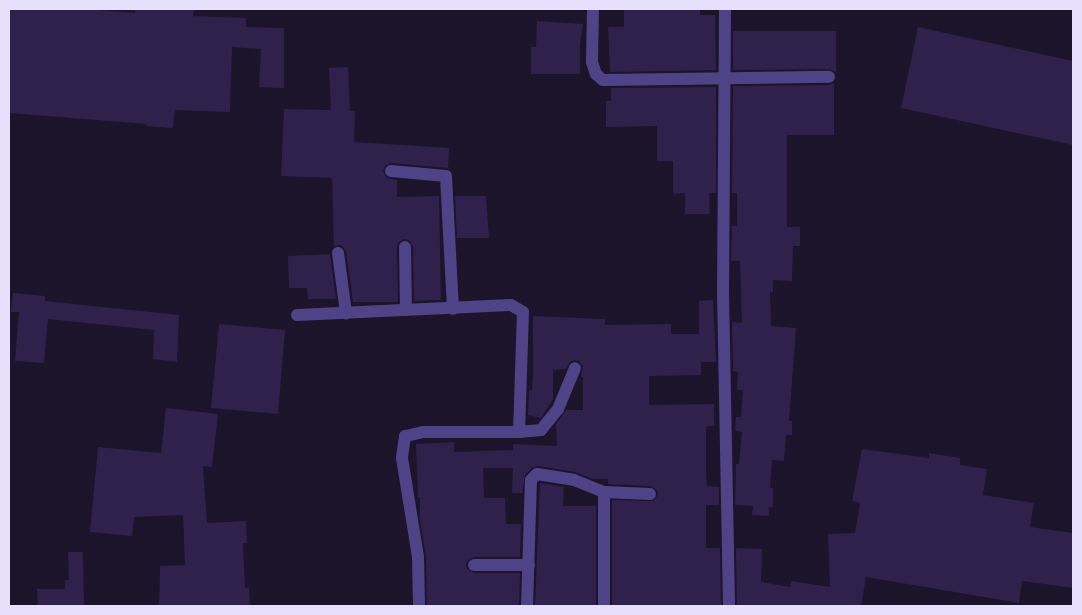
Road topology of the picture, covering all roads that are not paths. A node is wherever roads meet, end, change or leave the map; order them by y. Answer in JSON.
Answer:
{"nodes":[{"id":1,"x":593,"y":9,"type":"edge"},
{"id":2,"x":725,"y":9,"type":"edge"},
{"id":3,"x":830,"y":77,"type":"dead end"},
{"id":4,"x":725,"y":80,"type":"junction"},
{"id":5,"x":391,"y":171,"type":"dead end"},
{"id":6,"x":405,"y":247,"type":"dead end"},
{"id":7,"x":338,"y":253,"type":"dead end"},
{"id":8,"x":453,"y":308,"type":"junction"},
{"id":9,"x":406,"y":310,"type":"junction"},
{"id":10,"x":346,"y":313,"type":"junction"},
{"id":11,"x":297,"y":316,"type":"dead end"},
{"id":12,"x":575,"y":368,"type":"dead end"},
{"id":13,"x":519,"y":432,"type":"junction"},
{"id":14,"x":604,"y":492,"type":"junction"},
{"id":15,"x":650,"y":494,"type":"dead end"},
{"id":16,"x":474,"y":565,"type":"dead end"},
{"id":17,"x":529,"y":565,"type":"junction"},
{"id":18,"x":419,"y":606,"type":"edge"},
{"id":19,"x":527,"y":606,"type":"edge"},
{"id":20,"x":604,"y":606,"type":"edge"},
{"id":21,"x":729,"y":606,"type":"edge"}],
"edges":[{"from":1,"to":4,"type":"street"},
{"from":2,"to":4,"type":"street"},
{"from":3,"to":4,"type":"street"},
{"from":4,"to":21,"type":"street"},
{"from":5,"to":8,"type":"street"},
{"from":6,"to":9,"type":"street"},
{"from":7,"to":10,"type":"street"},
{"from":8,"to":9,"type":"street"},
{"from":8,"to":13,"type":"street"},
{"from":9,"to":10,"type":"street"},
{"from":10,"to":11,"type":"street"},
{"from":12,"to":13,"type":"street"},
{"from":13,"to":18,"type":"street"},
{"from":14,"to":15,"type":"street"},
{"from":14,"to":17,"type":"street"},
{"from":14,"to":20,"type":"street"},
{"from":16,"to":17,"type":"street"},
{"from":17,"to":19,"type":"street"}]}
